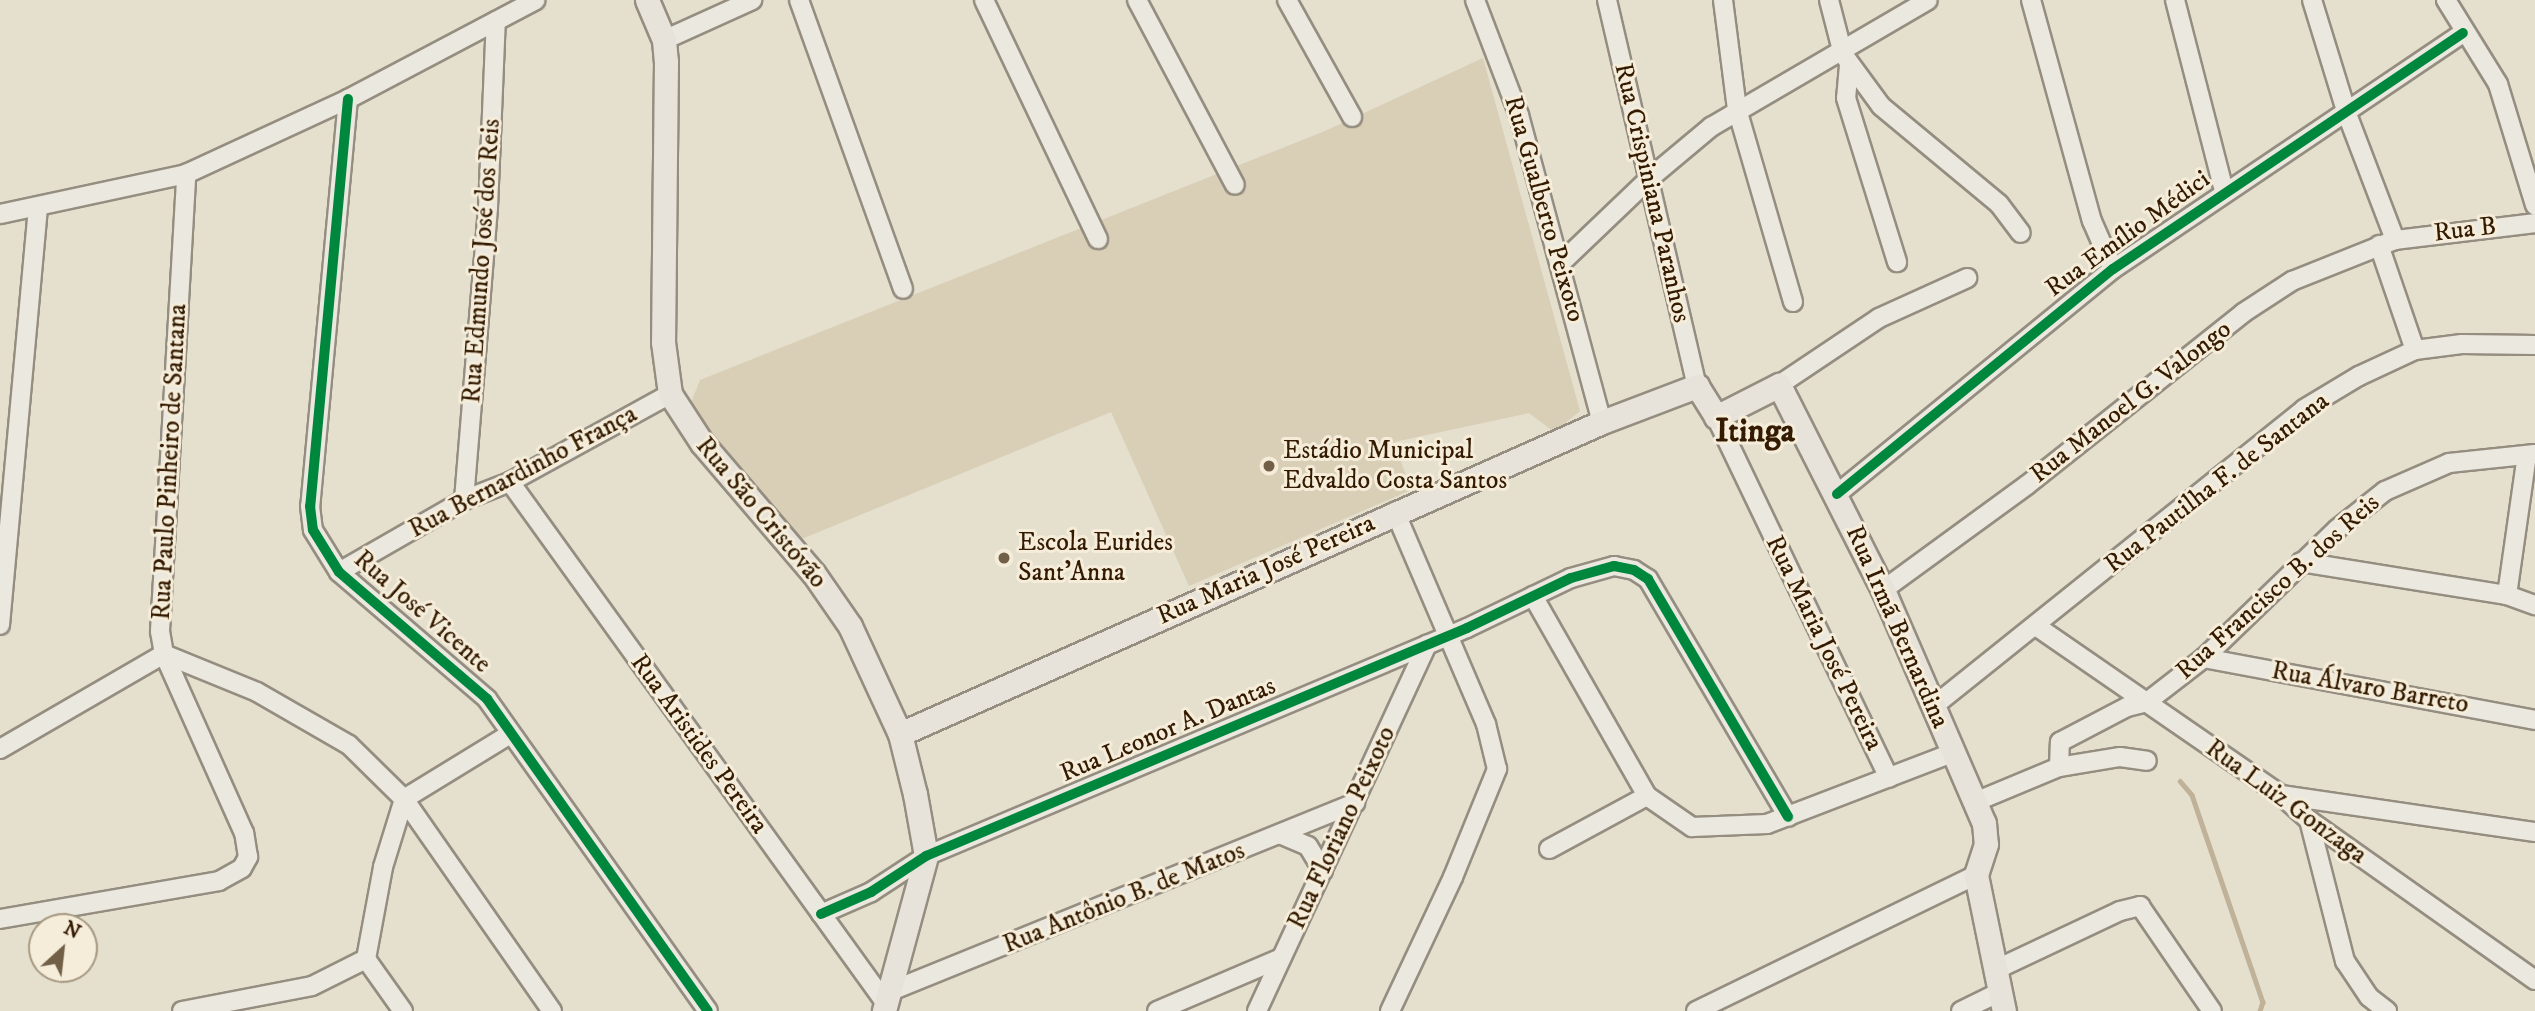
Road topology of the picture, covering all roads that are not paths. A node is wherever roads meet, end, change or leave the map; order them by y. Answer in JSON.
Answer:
{"nodes":[{"id":1,"x":536,"y":0,"type":"edge"},
{"id":2,"x":648,"y":0,"type":"edge"},
{"id":3,"x":752,"y":0,"type":"edge"},
{"id":4,"x":799,"y":0,"type":"edge"},
{"id":5,"x":984,"y":0,"type":"edge"},
{"id":6,"x":1137,"y":0,"type":"edge"},
{"id":7,"x":1287,"y":0,"type":"edge"},
{"id":8,"x":1475,"y":0,"type":"edge"},
{"id":9,"x":1607,"y":0,"type":"edge"},
{"id":10,"x":1723,"y":0,"type":"edge"},
{"id":11,"x":1829,"y":0,"type":"edge"},
{"id":12,"x":1928,"y":0,"type":"edge"},
{"id":13,"x":2031,"y":0,"type":"edge"},
{"id":14,"x":2175,"y":0,"type":"edge"},
{"id":15,"x":2312,"y":0,"type":"edge"},
{"id":16,"x":2446,"y":0,"type":"edge"},
{"id":17,"x":1898,"y":9,"type":"edge"},
{"id":18,"x":496,"y":21,"type":"junction"},
{"id":19,"x":2463,"y":33,"type":"junction"},
{"id":20,"x":664,"y":40,"type":"junction"},
{"id":21,"x":1846,"y":59,"type":"junction"},
{"id":22,"x":348,"y":99,"type":"junction"},
{"id":23,"x":1737,"y":109,"type":"junction"},
{"id":24,"x":2347,"y":114,"type":"junction"},
{"id":25,"x":1352,"y":117,"type":"dead end"},
{"id":26,"x":186,"y":174,"type":"junction"},
{"id":27,"x":1650,"y":178,"type":"junction"},
{"id":28,"x":1235,"y":185,"type":"dead end"},
{"id":29,"x":2224,"y":191,"type":"junction"},
{"id":30,"x":2535,"y":205,"type":"edge"},
{"id":31,"x":38,"y":209,"type":"junction"},
{"id":32,"x":0,"y":214,"type":"edge"},
{"id":33,"x":2535,"y":223,"type":"edge"},
{"id":34,"x":2021,"y":233,"type":"dead end"},
{"id":35,"x":1098,"y":239,"type":"dead end"},
{"id":36,"x":2387,"y":242,"type":"junction"},
{"id":37,"x":1897,"y":262,"type":"dead end"},
{"id":38,"x":1561,"y":263,"type":"junction"},
{"id":39,"x":2113,"y":269,"type":"junction"},
{"id":40,"x":1967,"y":278,"type":"dead end"},
{"id":41,"x":903,"y":289,"type":"dead end"},
{"id":42,"x":1793,"y":302,"type":"dead end"},
{"id":43,"x":2535,"y":345,"type":"edge"},
{"id":44,"x":2415,"y":350,"type":"junction"},
{"id":45,"x":1779,"y":385,"type":"junction"},
{"id":46,"x":1697,"y":386,"type":"junction"},
{"id":47,"x":670,"y":394,"type":"junction"},
{"id":48,"x":1716,"y":417,"type":"junction"},
{"id":49,"x":1602,"y":422,"type":"junction"},
{"id":50,"x":2531,"y":454,"type":"edge"},
{"id":51,"x":510,"y":482,"type":"junction"},
{"id":52,"x":1837,"y":494,"type":"junction"},
{"id":53,"x":464,"y":500,"type":"junction"},
{"id":54,"x":1395,"y":512,"type":"junction"},
{"id":55,"x":2301,"y":562,"type":"junction"},
{"id":56,"x":339,"y":572,"type":"junction"},
{"id":57,"x":1883,"y":590,"type":"junction"},
{"id":58,"x":2507,"y":595,"type":"junction"},
{"id":59,"x":1533,"y":596,"type":"junction"},
{"id":60,"x":2535,"y":605,"type":"edge"},
{"id":61,"x":0,"y":625,"type":"edge"},
{"id":62,"x":2036,"y":626,"type":"junction"},
{"id":63,"x":1449,"y":636,"type":"junction"},
{"id":64,"x":1427,"y":645,"type":"junction"},
{"id":65,"x":164,"y":654,"type":"junction"},
{"id":66,"x":2204,"y":658,"type":"junction"},
{"id":67,"x":2147,"y":702,"type":"junction"},
{"id":68,"x":1935,"y":705,"type":"junction"},
{"id":69,"x":2535,"y":720,"type":"edge"},
{"id":70,"x":510,"y":734,"type":"junction"},
{"id":71,"x":900,"y":734,"type":"junction"},
{"id":72,"x":0,"y":749,"type":"edge"},
{"id":73,"x":1952,"y":753,"type":"junction"},
{"id":74,"x":2147,"y":761,"type":"dead end"},
{"id":75,"x":2059,"y":767,"type":"junction"},
{"id":76,"x":1889,"y":778,"type":"junction"},
{"id":77,"x":2281,"y":795,"type":"junction"},
{"id":78,"x":1647,"y":796,"type":"junction"},
{"id":79,"x":404,"y":799,"type":"junction"},
{"id":80,"x":1355,"y":803,"type":"junction"},
{"id":81,"x":1975,"y":803,"type":"junction"},
{"id":82,"x":1788,"y":817,"type":"junction"},
{"id":83,"x":2309,"y":820,"type":"junction"},
{"id":84,"x":2535,"y":832,"type":"edge"},
{"id":85,"x":1282,"y":835,"type":"junction"},
{"id":86,"x":1549,"y":849,"type":"dead end"},
{"id":87,"x":926,"y":856,"type":"junction"},
{"id":88,"x":1323,"y":872,"type":"junction"},
{"id":89,"x":1976,"y":875,"type":"junction"},
{"id":90,"x":821,"y":914,"type":"junction"},
{"id":91,"x":0,"y":919,"type":"edge"},
{"id":92,"x":1282,"y":958,"type":"junction"},
{"id":93,"x":366,"y":959,"type":"junction"},
{"id":94,"x":2535,"y":980,"type":"edge"},
{"id":95,"x":2000,"y":991,"type":"edge"},
{"id":96,"x":887,"y":1002,"type":"edge"},
{"id":97,"x":182,"y":1011,"type":"edge"},
{"id":98,"x":403,"y":1011,"type":"edge"},
{"id":99,"x":552,"y":1011,"type":"edge"},
{"id":100,"x":708,"y":1011,"type":"edge"},
{"id":101,"x":1157,"y":1011,"type":"edge"},
{"id":102,"x":1257,"y":1011,"type":"edge"},
{"id":103,"x":1390,"y":1011,"type":"edge"},
{"id":104,"x":1696,"y":1011,"type":"edge"},
{"id":105,"x":1961,"y":1011,"type":"edge"},
{"id":106,"x":2212,"y":1011,"type":"edge"},
{"id":107,"x":2387,"y":1011,"type":"edge"}],
"edges":[{"from":1,"to":18,"type":"street"},
{"from":2,"to":20,"type":"main road","name":"Rua São Cristóvão"},
{"from":3,"to":20,"type":"street"},
{"from":4,"to":41,"type":"street"},
{"from":5,"to":35,"type":"street"},
{"from":6,"to":28,"type":"street"},
{"from":7,"to":25,"type":"street"},
{"from":8,"to":38,"type":"street","name":"Rua Gualberto Peixoto"},
{"from":9,"to":27,"type":"street","name":"Rua Crispiniana Paranhos"},
{"from":10,"to":23,"type":"street"},
{"from":11,"to":21,"type":"street"},
{"from":12,"to":17,"type":"street"},
{"from":13,"to":39,"type":"street"},
{"from":14,"to":29,"type":"street"},
{"from":15,"to":24,"type":"street"},
{"from":16,"to":19,"type":"street"},
{"from":17,"to":21,"type":"street"},
{"from":18,"to":22,"type":"street"},
{"from":18,"to":53,"type":"street","name":"Rua Edmundo José dos Reis"},
{"from":19,"to":24,"type":"street","name":"Rua Emílio Médici"},
{"from":19,"to":30,"type":"street"},
{"from":20,"to":47,"type":"main road","name":"Rua São Cristóvão"},
{"from":21,"to":23,"type":"street"},
{"from":21,"to":34,"type":"street"},
{"from":21,"to":37,"type":"street"},
{"from":22,"to":26,"type":"street"},
{"from":22,"to":56,"type":"street","name":"Rua José Vicente"},
{"from":23,"to":27,"type":"street"},
{"from":23,"to":42,"type":"street"},
{"from":24,"to":29,"type":"street","name":"Rua Emílio Médici"},
{"from":24,"to":36,"type":"street"},
{"from":26,"to":31,"type":"street"},
{"from":26,"to":65,"type":"street","name":"Rua Paulo Pinheiro de Santana"},
{"from":27,"to":38,"type":"street"},
{"from":27,"to":46,"type":"street","name":"Rua Crispiniana Paranhos"},
{"from":29,"to":39,"type":"street","name":"Rua Emílio Médici"},
{"from":31,"to":32,"type":"street"},
{"from":31,"to":61,"type":"street"},
{"from":33,"to":36,"type":"street","name":"Rua B"},
{"from":36,"to":44,"type":"street"},
{"from":36,"to":57,"type":"street","name":"Rua Manoel G. Valongo"},
{"from":38,"to":49,"type":"street","name":"Rua Gualberto Peixoto"},
{"from":39,"to":52,"type":"street","name":"Rua Emílio Médici"},
{"from":40,"to":45,"type":"street"},
{"from":43,"to":44,"type":"street","name":"Rua Pautilha F. de Santana"},
{"from":44,"to":62,"type":"street","name":"Rua Pautilha F. de Santana"},
{"from":45,"to":48,"type":"main road"},
{"from":45,"to":52,"type":"main road","name":"Rua Irmã Bernardina"},
{"from":46,"to":48,"type":"main road","name":"Rua Maria José Pereira"},
{"from":46,"to":49,"type":"main road","name":"Rua Maria José Pereira"},
{"from":47,"to":51,"type":"street","name":"Rua Bernardinho França"},
{"from":47,"to":71,"type":"main road","name":"Rua São Cristóvão"},
{"from":48,"to":76,"type":"street","name":"Rua Maria José Pereira"},
{"from":49,"to":54,"type":"main road","name":"Rua Maria José Pereira"},
{"from":50,"to":55,"type":"street","name":"Rua Francisco B. dos Reis"},
{"from":50,"to":58,"type":"street"},
{"from":51,"to":53,"type":"street","name":"Rua Bernardinho França"},
{"from":51,"to":90,"type":"street","name":"Rua Aristides Pereira"},
{"from":52,"to":57,"type":"main road","name":"Rua Irmã Bernardina"},
{"from":53,"to":56,"type":"street","name":"Rua Bernardinho França"},
{"from":54,"to":63,"type":"street"},
{"from":54,"to":71,"type":"main road","name":"Rua Maria José Pereira"},
{"from":55,"to":58,"type":"street"},
{"from":55,"to":66,"type":"street","name":"Rua Francisco B. dos Reis"},
{"from":56,"to":70,"type":"street","name":"Rua José Vicente"},
{"from":57,"to":68,"type":"main road","name":"Rua Irmã Bernardina"},
{"from":58,"to":60,"type":"street"},
{"from":59,"to":63,"type":"street","name":"Rua Leonor A. Dantas"},
{"from":59,"to":78,"type":"street"},
{"from":59,"to":82,"type":"street","name":"Rua Leonor A. Dantas"},
{"from":62,"to":67,"type":"street","name":"Rua Luiz Gonzaga"},
{"from":62,"to":68,"type":"street","name":"Rua Pautilha F. de Santana"},
{"from":63,"to":64,"type":"street","name":"Rua Leonor A. Dantas"},
{"from":63,"to":103,"type":"street"},
{"from":64,"to":80,"type":"street","name":"Rua Floriano Peixoto"},
{"from":64,"to":87,"type":"street","name":"Rua Leonor A. Dantas"},
{"from":65,"to":72,"type":"street"},
{"from":65,"to":79,"type":"street","name":"Rua Paulo Pinheiro de Santana"},
{"from":65,"to":91,"type":"street"},
{"from":66,"to":67,"type":"street","name":"Rua Francisco B. dos Reis"},
{"from":66,"to":69,"type":"street","name":"Rua Álvaro Barreto"},
{"from":67,"to":75,"type":"street","name":"Rua Francisco B. dos Reis"},
{"from":67,"to":77,"type":"street","name":"Rua Luiz Gonzaga"},
{"from":68,"to":73,"type":"main road","name":"Rua Irmã Bernardina"},
{"from":70,"to":79,"type":"street"},
{"from":70,"to":100,"type":"street","name":"Rua José Vicente"},
{"from":71,"to":87,"type":"main road","name":"Rua São Cristóvão"},
{"from":73,"to":76,"type":"street"},
{"from":73,"to":81,"type":"main road","name":"Rua Irmã Bernardina"},
{"from":74,"to":75,"type":"street"},
{"from":75,"to":81,"type":"street"},
{"from":76,"to":82,"type":"street"},
{"from":77,"to":83,"type":"street","name":"Rua Luiz Gonzaga"},
{"from":77,"to":84,"type":"street"},
{"from":78,"to":82,"type":"street"},
{"from":78,"to":86,"type":"street"},
{"from":79,"to":93,"type":"street"},
{"from":79,"to":99,"type":"street","name":"Rua Paulo Pinheiro de Santana"},
{"from":80,"to":85,"type":"street","name":"Rua Antônio B. de Matos"},
{"from":80,"to":88,"type":"street","name":"Rua Floriano Peixoto"},
{"from":81,"to":89,"type":"main road","name":"Rua Irmã Bernardina"},
{"from":83,"to":94,"type":"street","name":"Rua Luiz Gonzaga"},
{"from":83,"to":107,"type":"street"},
{"from":85,"to":88,"type":"street"},
{"from":85,"to":96,"type":"street","name":"Rua Antônio B. de Matos"},
{"from":87,"to":90,"type":"street","name":"Rua Leonor A. Dantas"},
{"from":87,"to":96,"type":"main road","name":"Rua São Cristóvão"},
{"from":88,"to":92,"type":"street","name":"Rua Floriano Peixoto"},
{"from":89,"to":95,"type":"main road"},
{"from":89,"to":104,"type":"street"},
{"from":90,"to":96,"type":"street","name":"Rua Aristides Pereira"},
{"from":92,"to":101,"type":"street"},
{"from":92,"to":102,"type":"street","name":"Rua Floriano Peixoto"},
{"from":93,"to":97,"type":"street"},
{"from":93,"to":98,"type":"street"},
{"from":95,"to":105,"type":"street"},
{"from":95,"to":106,"type":"street"}]}
